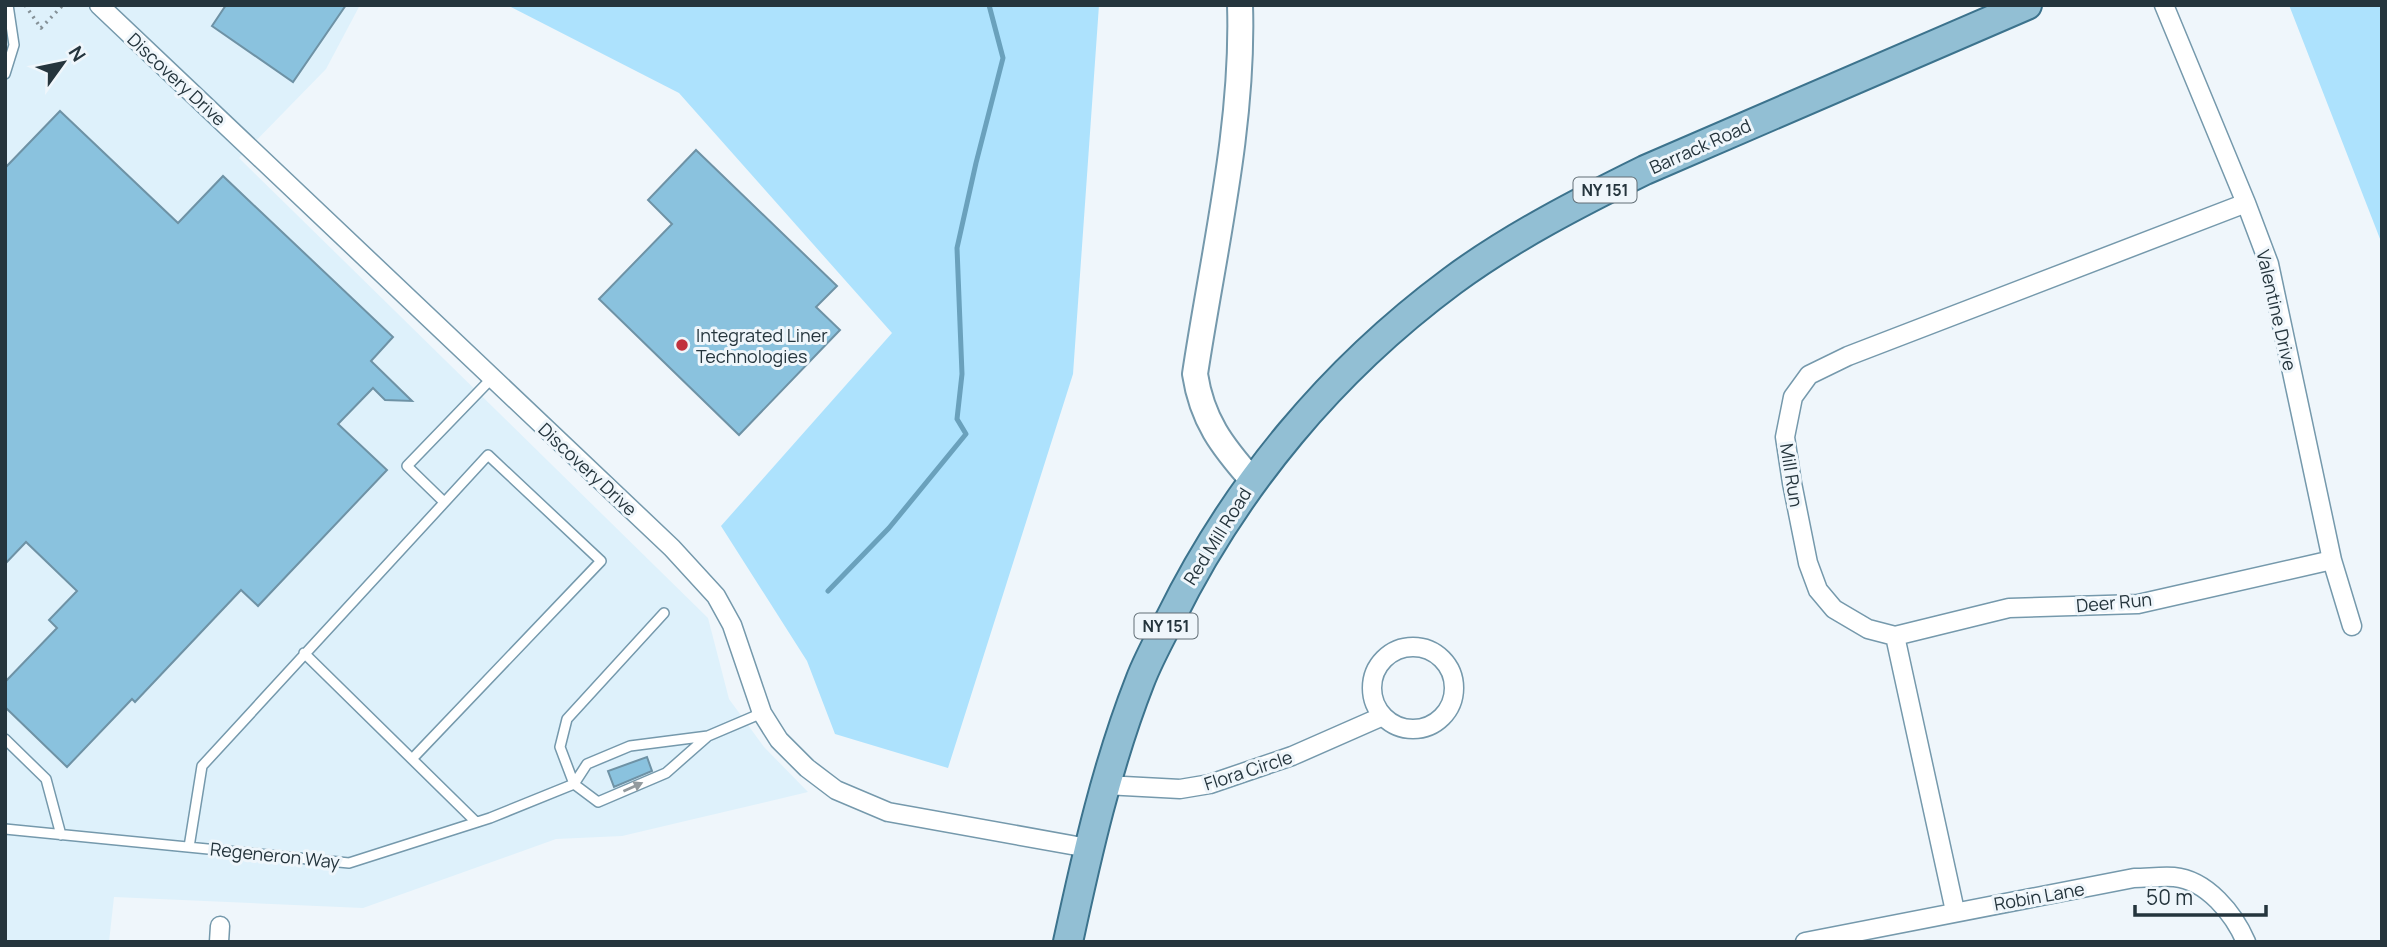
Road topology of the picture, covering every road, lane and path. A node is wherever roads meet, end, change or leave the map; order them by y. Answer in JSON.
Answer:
{"nodes":[{"id":1,"x":8,"y":5,"type":"edge"},
{"id":2,"x":25,"y":5,"type":"edge"},
{"id":3,"x":63,"y":5,"type":"edge"},
{"id":4,"x":99,"y":5,"type":"edge"},
{"id":5,"x":2027,"y":5,"type":"edge"},
{"id":6,"x":2164,"y":5,"type":"edge"},
{"id":7,"x":1243,"y":10,"type":"edge"},
{"id":8,"x":5,"y":74,"type":"edge"},
{"id":9,"x":2246,"y":203,"type":"junction"},
{"id":10,"x":492,"y":378,"type":"junction"},
{"id":11,"x":1252,"y":480,"type":"junction"},
{"id":12,"x":444,"y":502,"type":"junction"},
{"id":13,"x":2332,"y":560,"type":"junction"},
{"id":14,"x":664,"y":613,"type":"dead end"},
{"id":15,"x":2352,"y":626,"type":"dead end"},
{"id":16,"x":1895,"y":636,"type":"junction"},
{"id":17,"x":304,"y":653,"type":"junction"},
{"id":18,"x":762,"y":713,"type":"junction"},
{"id":19,"x":1383,"y":716,"type":"junction"},
{"id":20,"x":708,"y":736,"type":"junction"},
{"id":21,"x":5,"y":739,"type":"edge"},
{"id":22,"x":412,"y":759,"type":"junction"},
{"id":23,"x":574,"y":784,"type":"junction"},
{"id":24,"x":1105,"y":785,"type":"junction"},
{"id":25,"x":476,"y":822,"type":"junction"},
{"id":26,"x":5,"y":829,"type":"edge"},
{"id":27,"x":61,"y":835,"type":"junction"},
{"id":28,"x":189,"y":847,"type":"junction"},
{"id":29,"x":1088,"y":848,"type":"junction"},
{"id":30,"x":1955,"y":911,"type":"junction"},
{"id":31,"x":1068,"y":942,"type":"edge"},
{"id":32,"x":1805,"y":942,"type":"edge"},
{"id":33,"x":2246,"y":942,"type":"edge"}],
"edges":[{"from":1,"to":8,"type":"lane"},
{"from":2,"to":3,"type":"path"},
{"from":4,"to":10,"type":"street","name":"Discovery Drive"},
{"from":5,"to":11,"type":"main road","name":"Barrack Road","number":"NY 151"},
{"from":6,"to":9,"type":"street","name":"Valentine Drive"},
{"from":7,"to":11,"type":"street","name":"Red Mill Road"},
{"from":9,"to":13,"type":"street","name":"Valentine Drive"},
{"from":9,"to":16,"type":"street","name":"Mill Run"},
{"from":10,"to":12,"type":"lane"},
{"from":10,"to":18,"type":"street","name":"Discovery Drive"},
{"from":11,"to":24,"type":"main road","name":"Red Mill Road","number":"NY 151"},
{"from":12,"to":17,"type":"lane"},
{"from":12,"to":22,"type":"lane"},
{"from":13,"to":15,"type":"street","name":"Valentine Drive"},
{"from":13,"to":16,"type":"street","name":"Deer Run"},
{"from":14,"to":23,"type":"lane"},
{"from":16,"to":30,"type":"street"},
{"from":17,"to":22,"type":"lane"},
{"from":17,"to":28,"type":"lane"},
{"from":18,"to":20,"type":"lane","name":"Regeneron Way"},
{"from":18,"to":29,"type":"street","name":"Discovery Drive"},
{"from":19,"to":19,"type":"street"},
{"from":19,"to":24,"type":"street","name":"Flora Circle"},
{"from":20,"to":23,"type":"lane","name":"Regeneron Way"},
{"from":23,"to":20,"type":"lane","name":"Regeneron Way","one_way":true},
{"from":21,"to":27,"type":"lane"},
{"from":22,"to":25,"type":"lane"},
{"from":23,"to":25,"type":"lane","name":"Regeneron Way"},
{"from":24,"to":29,"type":"main road","name":"Red Mill Road","number":"NY 151"},
{"from":25,"to":28,"type":"lane","name":"Regeneron Way"},
{"from":26,"to":27,"type":"lane","name":"Regeneron Way"},
{"from":27,"to":28,"type":"lane","name":"Regeneron Way"},
{"from":29,"to":31,"type":"main road","name":"Red Mill Road","number":"NY 151"},
{"from":30,"to":32,"type":"street","name":"Robin Lane"},
{"from":30,"to":33,"type":"street","name":"Robin Lane"}]}
